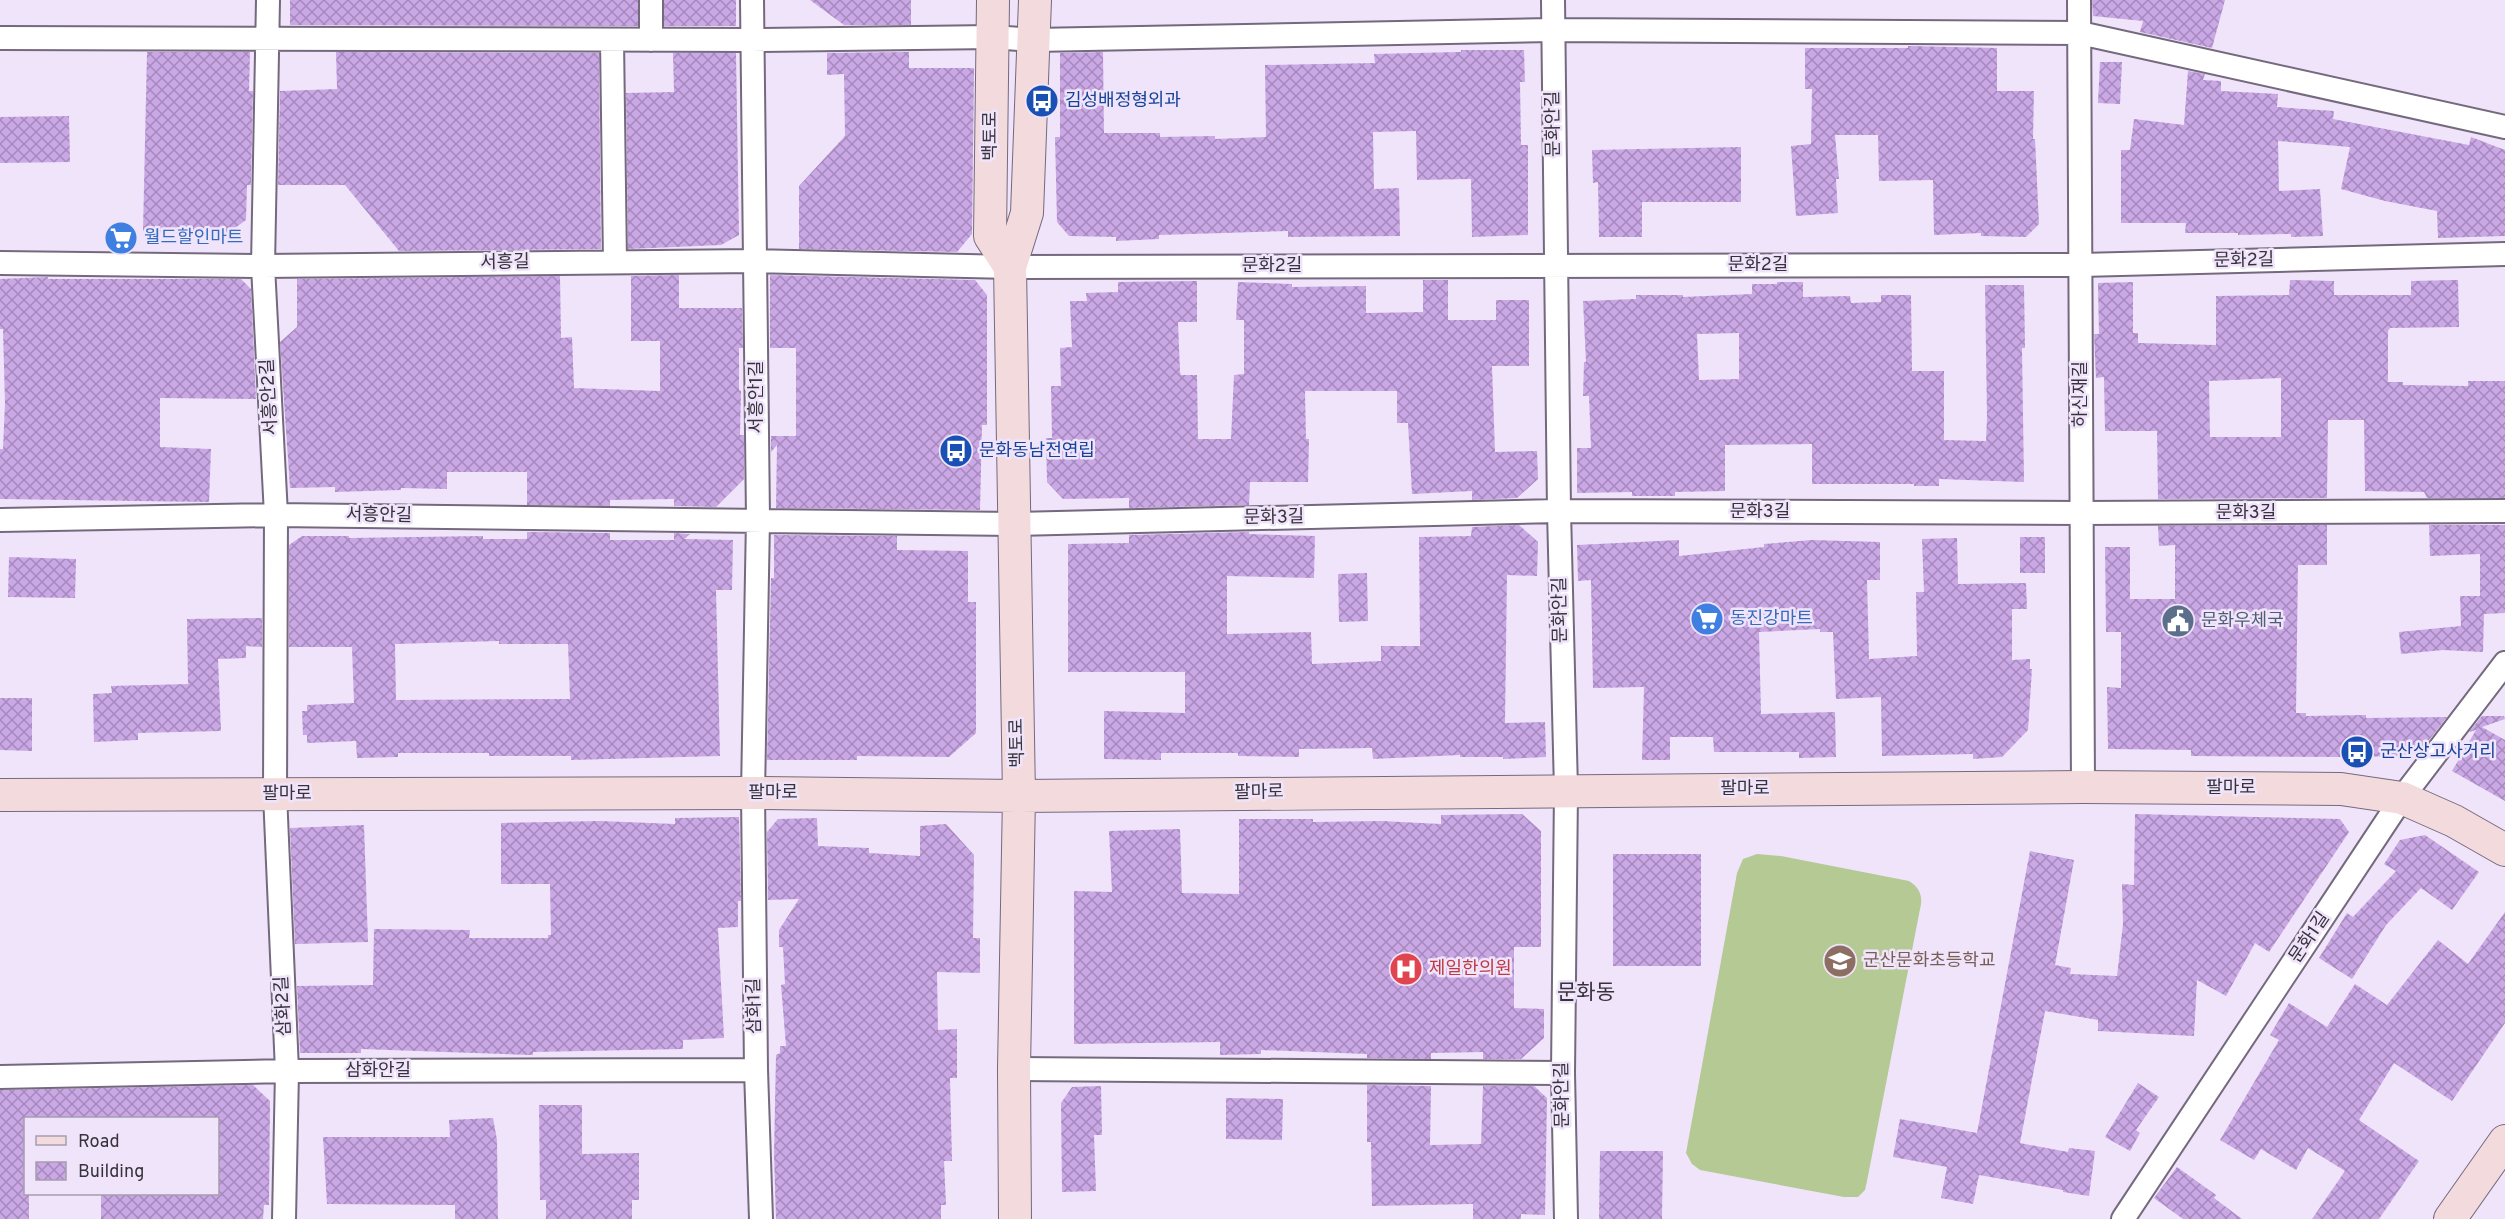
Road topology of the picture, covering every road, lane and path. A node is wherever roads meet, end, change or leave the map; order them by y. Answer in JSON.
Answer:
{"nodes":[{"id":1,"x":268,"y":0,"type":"edge"},
{"id":2,"x":651,"y":0,"type":"edge"},
{"id":3,"x":752,"y":0,"type":"edge"},
{"id":4,"x":993,"y":0,"type":"edge"},
{"id":5,"x":1035,"y":0,"type":"edge"},
{"id":6,"x":1553,"y":0,"type":"edge"},
{"id":7,"x":2079,"y":0,"type":"edge"},
{"id":8,"x":1552,"y":30,"type":"junction"},
{"id":9,"x":2080,"y":33,"type":"junction"},
{"id":10,"x":992,"y":37,"type":"junction"},
{"id":11,"x":0,"y":38,"type":"edge"},
{"id":12,"x":267,"y":38,"type":"junction"},
{"id":13,"x":612,"y":40,"type":"junction"},
{"id":14,"x":651,"y":40,"type":"junction"},
{"id":15,"x":753,"y":40,"type":"junction"},
{"id":16,"x":1034,"y":40,"type":"junction"},
{"id":17,"x":2505,"y":127,"type":"edge"},
{"id":18,"x":2505,"y":254,"type":"edge"},
{"id":19,"x":756,"y":261,"type":"junction"},
{"id":20,"x":615,"y":262,"type":"junction"},
{"id":21,"x":0,"y":263,"type":"edge"},
{"id":22,"x":1556,"y":265,"type":"junction"},
{"id":23,"x":2081,"y":265,"type":"junction"},
{"id":24,"x":263,"y":266,"type":"junction"},
{"id":25,"x":1010,"y":267,"type":"junction"},
{"id":26,"x":1559,"y":512,"type":"junction"},
{"id":27,"x":2505,"y":512,"type":"edge"},
{"id":28,"x":2081,"y":513,"type":"junction"},
{"id":29,"x":276,"y":515,"type":"junction"},
{"id":30,"x":758,"y":519,"type":"junction"},
{"id":31,"x":0,"y":520,"type":"edge"},
{"id":32,"x":1014,"y":524,"type":"junction"},
{"id":33,"x":2505,"y":663,"type":"edge"},
{"id":34,"x":2083,"y":787,"type":"junction"},
{"id":35,"x":1566,"y":790,"type":"junction"},
{"id":36,"x":753,"y":793,"type":"junction"},
{"id":37,"x":275,"y":794,"type":"junction"},
{"id":38,"x":0,"y":795,"type":"edge"},
{"id":39,"x":1019,"y":796,"type":"junction"},
{"id":40,"x":2402,"y":798,"type":"junction"},
{"id":41,"x":2505,"y":850,"type":"edge"},
{"id":42,"x":1014,"y":1069,"type":"junction"},
{"id":43,"x":756,"y":1070,"type":"junction"},
{"id":44,"x":287,"y":1071,"type":"junction"},
{"id":45,"x":1563,"y":1073,"type":"junction"},
{"id":46,"x":0,"y":1077,"type":"edge"},
{"id":47,"x":2505,"y":1141,"type":"edge"},
{"id":48,"x":284,"y":1219,"type":"edge"},
{"id":49,"x":761,"y":1219,"type":"edge"},
{"id":50,"x":1015,"y":1219,"type":"edge"},
{"id":51,"x":1566,"y":1219,"type":"edge"},
{"id":52,"x":2123,"y":1219,"type":"edge"},
{"id":53,"x":2450,"y":1219,"type":"edge"}],
"edges":[{"from":1,"to":12,"type":"street","name":"서흥안2길"},
{"from":2,"to":14,"type":"street"},
{"from":3,"to":15,"type":"street","name":"서흥안1길"},
{"from":4,"to":10,"type":"street","name":"백토로"},
{"from":5,"to":16,"type":"street","name":"백토로"},
{"from":6,"to":8,"type":"street","name":"문화안길"},
{"from":7,"to":9,"type":"street","name":"하신재길"},
{"from":8,"to":9,"type":"street"},
{"from":8,"to":16,"type":"street"},
{"from":8,"to":22,"type":"street","name":"문화안길"},
{"from":9,"to":17,"type":"street"},
{"from":9,"to":23,"type":"street","name":"하신재길"},
{"from":10,"to":15,"type":"street"},
{"from":10,"to":16,"type":"street"},
{"from":10,"to":25,"type":"street","name":"백토로"},
{"from":11,"to":12,"type":"street"},
{"from":12,"to":13,"type":"street"},
{"from":12,"to":24,"type":"street","name":"서흥안2길"},
{"from":13,"to":14,"type":"street"},
{"from":13,"to":20,"type":"street"},
{"from":14,"to":15,"type":"street"},
{"from":15,"to":19,"type":"street","name":"서흥안1길"},
{"from":16,"to":25,"type":"street","name":"백토로"},
{"from":18,"to":23,"type":"street","name":"문화2길"},
{"from":19,"to":20,"type":"street","name":"서흥길"},
{"from":19,"to":25,"type":"street","name":"서흥길"},
{"from":19,"to":30,"type":"street","name":"서흥안1길"},
{"from":20,"to":24,"type":"street","name":"서흥길"},
{"from":21,"to":24,"type":"street","name":"서흥길"},
{"from":22,"to":23,"type":"street","name":"문화2길"},
{"from":22,"to":25,"type":"street","name":"문화2길"},
{"from":22,"to":26,"type":"street","name":"문화안길"},
{"from":23,"to":28,"type":"street","name":"하신재길"},
{"from":24,"to":29,"type":"street","name":"서흥안2길"},
{"from":25,"to":32,"type":"street","name":"백토로"},
{"from":26,"to":28,"type":"street","name":"문화3길"},
{"from":26,"to":32,"type":"street","name":"문화3길"},
{"from":26,"to":35,"type":"street","name":"문화안길"},
{"from":27,"to":28,"type":"street","name":"문화3길"},
{"from":28,"to":34,"type":"street","name":"하신재길"},
{"from":29,"to":30,"type":"street","name":"서흥안길"},
{"from":29,"to":31,"type":"street","name":"서흥안길"},
{"from":29,"to":37,"type":"street","name":"서흥안2길"},
{"from":30,"to":32,"type":"street","name":"문화3길"},
{"from":30,"to":36,"type":"street","name":"서흥안1길"},
{"from":32,"to":39,"type":"street","name":"백토로"},
{"from":33,"to":40,"type":"street","name":"문화1길"},
{"from":34,"to":35,"type":"street","name":"팔마로"},
{"from":34,"to":40,"type":"street","name":"팔마로"},
{"from":35,"to":39,"type":"street","name":"팔마로"},
{"from":35,"to":45,"type":"street","name":"문화안길"},
{"from":36,"to":37,"type":"street","name":"팔마로"},
{"from":36,"to":39,"type":"street","name":"팔마로"},
{"from":36,"to":43,"type":"street","name":"삼화1길"},
{"from":37,"to":38,"type":"street","name":"팔마로"},
{"from":37,"to":44,"type":"street","name":"삼화2길"},
{"from":39,"to":42,"type":"street","name":"백토로"},
{"from":40,"to":41,"type":"street","name":"팔마로"},
{"from":40,"to":52,"type":"street","name":"문화1길"},
{"from":42,"to":45,"type":"street"},
{"from":42,"to":50,"type":"street","name":"백토로"},
{"from":43,"to":44,"type":"street","name":"삼화안길"},
{"from":43,"to":49,"type":"street","name":"삼화1길"},
{"from":44,"to":46,"type":"street","name":"삼화안길"},
{"from":44,"to":48,"type":"street","name":"삼화2길"},
{"from":45,"to":51,"type":"street","name":"문화안길"},
{"from":47,"to":53,"type":"street"}]}
